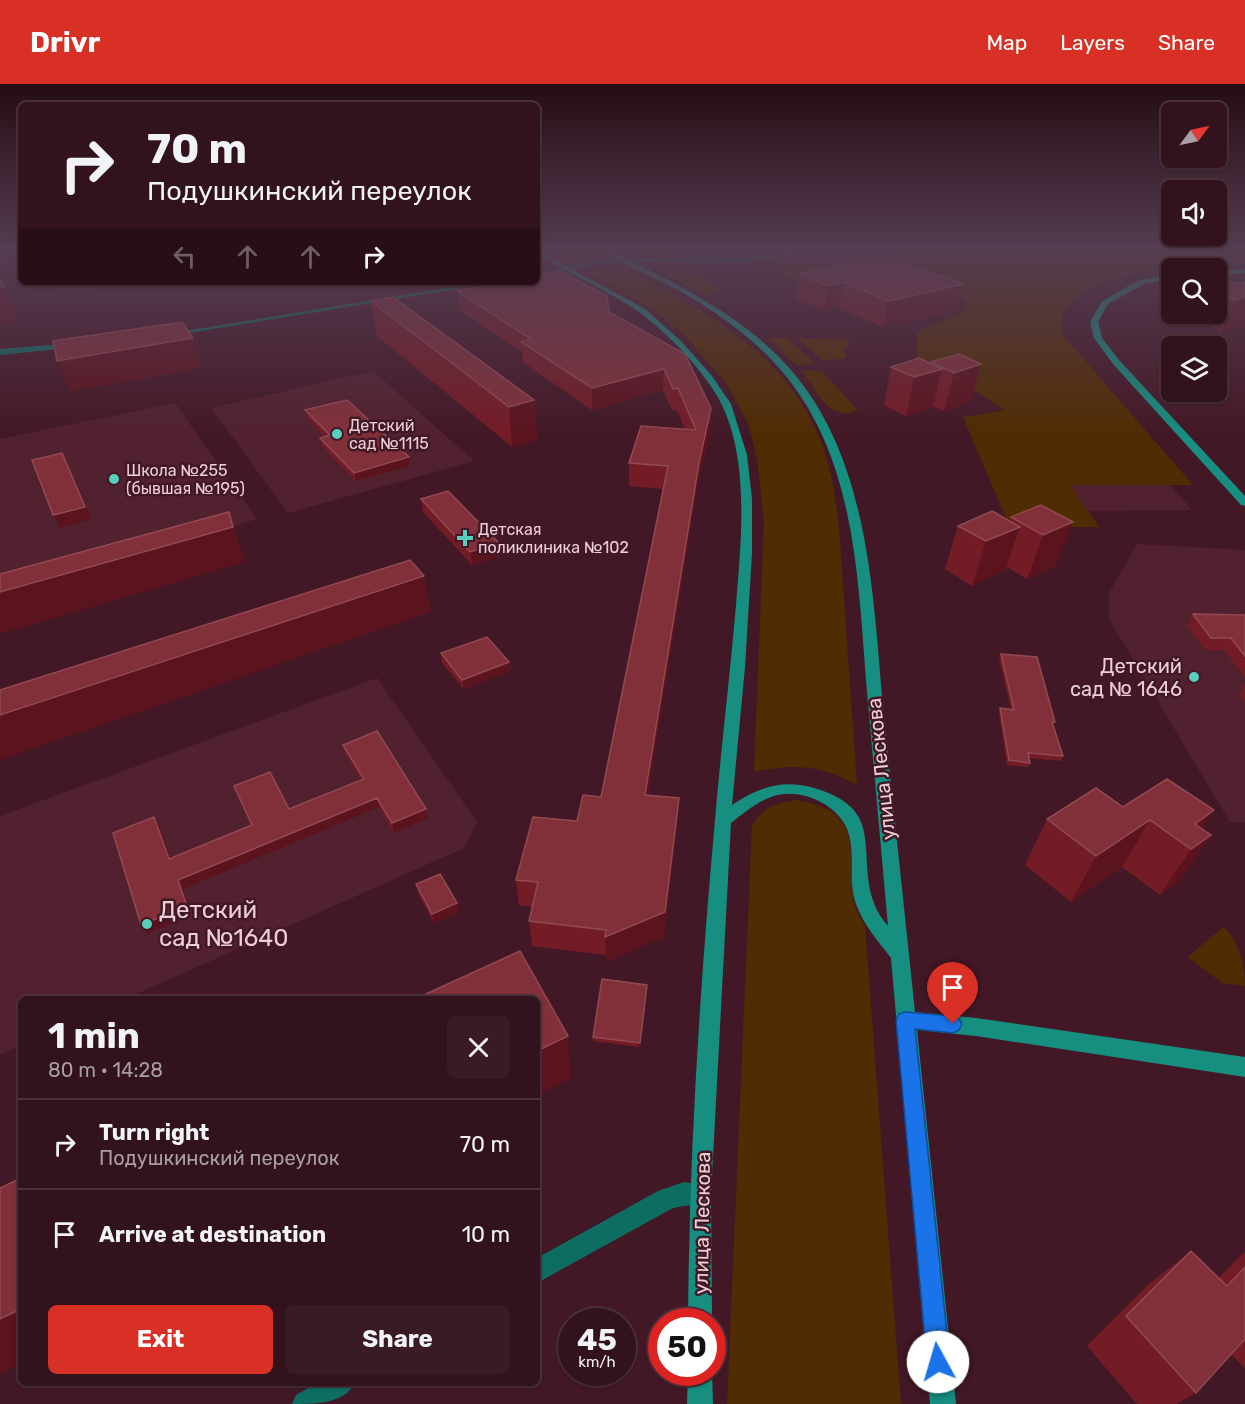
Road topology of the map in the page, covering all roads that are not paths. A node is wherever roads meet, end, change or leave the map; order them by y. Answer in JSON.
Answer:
{"nodes":[{"id":1,"x":310,"y":312,"type":"edge"},
{"id":2,"x":643,"y":312,"type":"edge"},
{"id":3,"x":716,"y":312,"type":"edge"},
{"id":4,"x":1100,"y":312,"type":"edge"},
{"id":5,"x":157,"y":336,"type":"edge"},
{"id":6,"x":90,"y":344,"type":"edge"},
{"id":7,"x":0,"y":352,"type":"edge"},
{"id":8,"x":1245,"y":503,"type":"edge"},
{"id":9,"x":723,"y":820,"type":"junction"},
{"id":10,"x":901,"y":958,"type":"junction"},
{"id":11,"x":905,"y":1020,"type":"junction"},
{"id":12,"x":1245,"y":1067,"type":"edge"},
{"id":13,"x":700,"y":1194,"type":"junction"},
{"id":14,"x":540,"y":1269,"type":"edge"},
{"id":15,"x":700,"y":1308,"type":"edge"},
{"id":16,"x":337,"y":1386,"type":"edge"},
{"id":17,"x":700,"y":1386,"type":"edge"},
{"id":18,"x":305,"y":1404,"type":"edge"},
{"id":19,"x":700,"y":1404,"type":"edge"},
{"id":20,"x":943,"y":1404,"type":"edge"}],
"edges":[{"from":1,"to":5,"type":"street"},
{"from":2,"to":9,"type":"main road","name":"улица Лескова"},
{"from":3,"to":10,"type":"main road","name":"улица Лескова"},
{"from":4,"to":8,"type":"main road"},
{"from":6,"to":7,"type":"street"},
{"from":9,"to":10,"type":"main road"},
{"from":9,"to":13,"type":"main road","name":"улица Лескова"},
{"from":10,"to":11,"type":"main road","name":"улица Лескова"},
{"from":11,"to":12,"type":"main road"},
{"from":11,"to":20,"type":"main road","name":"улица Лескова"},
{"from":13,"to":14,"type":"street"},
{"from":13,"to":15,"type":"main road","name":"улица Лескова"},
{"from":16,"to":18,"type":"street"},
{"from":17,"to":19,"type":"main road"}]}
